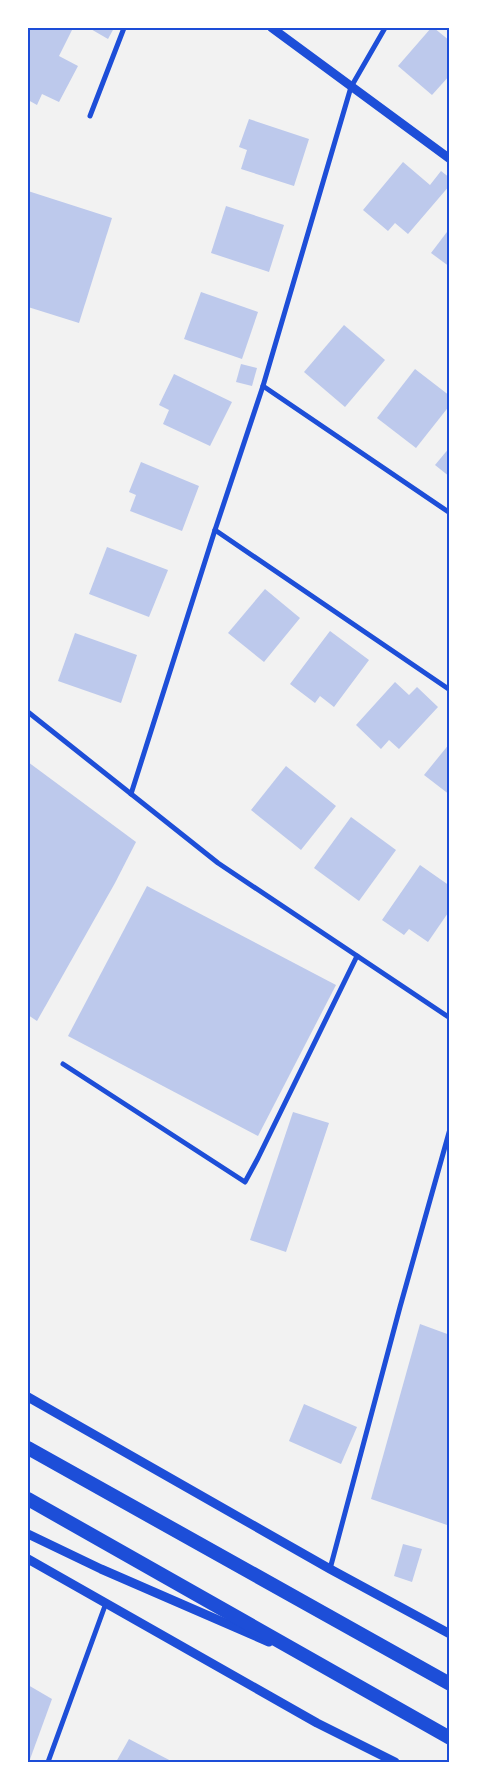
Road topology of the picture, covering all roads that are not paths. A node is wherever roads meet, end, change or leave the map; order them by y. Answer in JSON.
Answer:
{"nodes":[{"id":1,"x":124,"y":28,"type":"edge"},
{"id":2,"x":272,"y":28,"type":"edge"},
{"id":3,"x":385,"y":28,"type":"edge"},
{"id":4,"x":351,"y":87,"type":"junction"},
{"id":5,"x":90,"y":116,"type":"dead end"},
{"id":6,"x":450,"y":160,"type":"edge"},
{"id":7,"x":263,"y":386,"type":"junction"},
{"id":8,"x":450,"y":513,"type":"edge"},
{"id":9,"x":215,"y":530,"type":"junction"},
{"id":10,"x":450,"y":690,"type":"edge"},
{"id":11,"x":28,"y":712,"type":"edge"},
{"id":12,"x":131,"y":794,"type":"junction"},
{"id":13,"x":357,"y":956,"type":"junction"},
{"id":14,"x":450,"y":1018,"type":"edge"},
{"id":15,"x":63,"y":1064,"type":"dead end"},
{"id":16,"x":450,"y":1129,"type":"edge"},
{"id":17,"x":28,"y":1397,"type":"edge"},
{"id":18,"x":28,"y":1448,"type":"edge"},
{"id":19,"x":28,"y":1499,"type":"edge"},
{"id":20,"x":28,"y":1534,"type":"edge"},
{"id":21,"x":28,"y":1560,"type":"edge"},
{"id":22,"x":330,"y":1569,"type":"junction"},
{"id":23,"x":106,"y":1603,"type":"junction"},
{"id":24,"x":450,"y":1634,"type":"edge"},
{"id":25,"x":318,"y":1663,"type":"junction"},
{"id":26,"x":450,"y":1684,"type":"edge"},
{"id":27,"x":450,"y":1738,"type":"edge"},
{"id":28,"x":48,"y":1762,"type":"edge"},
{"id":29,"x":395,"y":1762,"type":"edge"}],
"edges":[{"from":1,"to":5,"type":"street"},
{"from":2,"to":4,"type":"street"},
{"from":3,"to":4,"type":"street"},
{"from":4,"to":6,"type":"street"},
{"from":4,"to":7,"type":"street"},
{"from":7,"to":8,"type":"street"},
{"from":7,"to":9,"type":"street"},
{"from":9,"to":10,"type":"street"},
{"from":9,"to":12,"type":"street"},
{"from":11,"to":12,"type":"street"},
{"from":12,"to":13,"type":"street"},
{"from":13,"to":14,"type":"street"},
{"from":13,"to":15,"type":"street"},
{"from":16,"to":22,"type":"street"},
{"from":17,"to":22,"type":"street"},
{"from":18,"to":26,"type":"highway"},
{"from":19,"to":25,"type":"highway"},
{"from":20,"to":25,"type":"street"},
{"from":21,"to":23,"type":"street"},
{"from":22,"to":24,"type":"street"},
{"from":23,"to":28,"type":"street"},
{"from":23,"to":29,"type":"street"},
{"from":25,"to":27,"type":"highway"}]}
